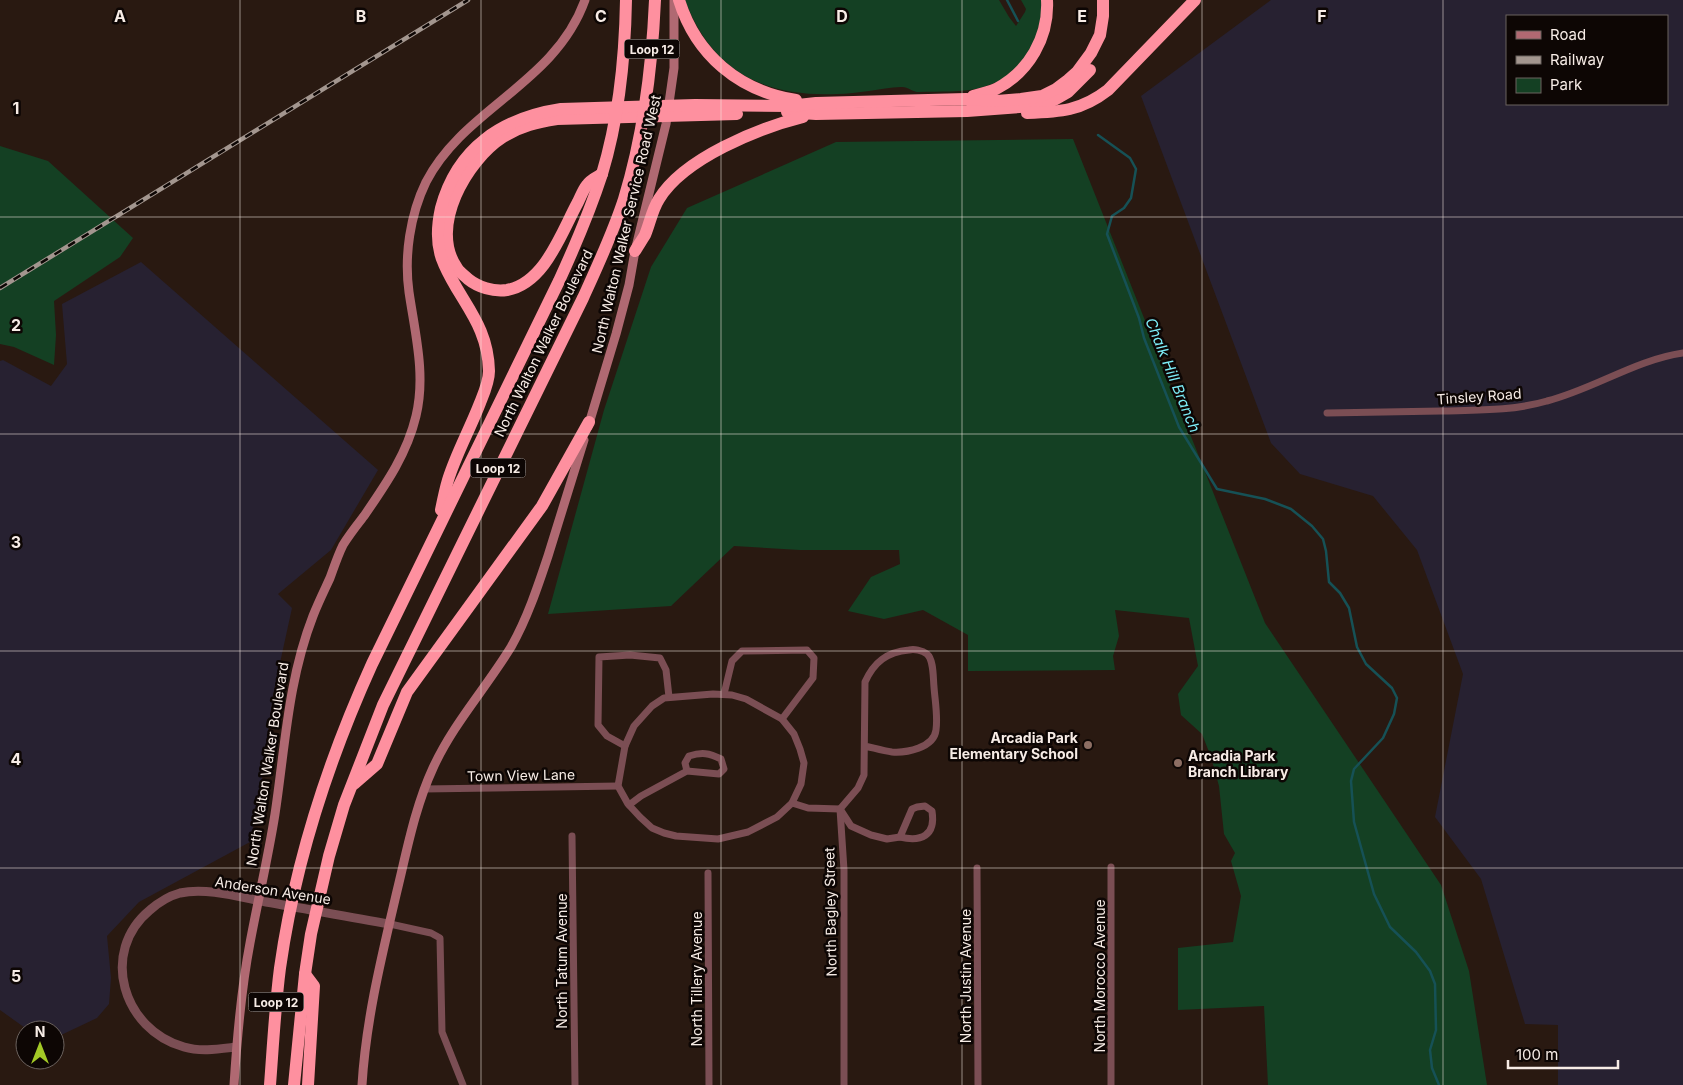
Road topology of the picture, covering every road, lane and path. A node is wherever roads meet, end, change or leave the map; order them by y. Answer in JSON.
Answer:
{"nodes":[{"id":1,"x":585,"y":0,"type":"edge"},
{"id":2,"x":626,"y":0,"type":"edge"},
{"id":3,"x":655,"y":0,"type":"edge"},
{"id":4,"x":674,"y":0,"type":"edge"},
{"id":5,"x":679,"y":0,"type":"edge"},
{"id":6,"x":1047,"y":0,"type":"edge"},
{"id":7,"x":1195,"y":0,"type":"edge"},
{"id":8,"x":1107,"y":1,"type":"edge"},
{"id":9,"x":966,"y":105,"type":"junction"},
{"id":10,"x":816,"y":109,"type":"junction"},
{"id":11,"x":580,"y":113,"type":"junction"},
{"id":12,"x":602,"y":174,"type":"junction"},
{"id":13,"x":634,"y":251,"type":"junction"},
{"id":14,"x":1683,"y":352,"type":"edge"},
{"id":15,"x":1327,"y":413,"type":"dead end"},
{"id":16,"x":590,"y":422,"type":"junction"},
{"id":17,"x":436,"y":532,"type":"junction"},
{"id":18,"x":724,"y":694,"type":"junction"},
{"id":19,"x":669,"y":697,"type":"junction"},
{"id":20,"x":782,"y":719,"type":"junction"},
{"id":21,"x":625,"y":746,"type":"junction"},
{"id":22,"x":865,"y":746,"type":"junction"},
{"id":23,"x":688,"y":771,"type":"junction"},
{"id":24,"x":352,"y":786,"type":"junction"},
{"id":25,"x":618,"y":786,"type":"junction"},
{"id":26,"x":424,"y":789,"type":"junction"},
{"id":27,"x":792,"y":803,"type":"junction"},
{"id":28,"x":629,"y":805,"type":"junction"},
{"id":29,"x":840,"y":809,"type":"junction"},
{"id":30,"x":572,"y":836,"type":"dead end"},
{"id":31,"x":900,"y":837,"type":"junction"},
{"id":32,"x":1111,"y":866,"type":"dead end"},
{"id":33,"x":977,"y":868,"type":"dead end"},
{"id":34,"x":708,"y":874,"type":"dead end"},
{"id":35,"x":390,"y":924,"type":"junction"},
{"id":36,"x":305,"y":974,"type":"junction"},
{"id":37,"x":236,"y":1047,"type":"junction"},
{"id":38,"x":234,"y":1085,"type":"edge"},
{"id":39,"x":270,"y":1085,"type":"edge"},
{"id":40,"x":294,"y":1085,"type":"edge"},
{"id":41,"x":308,"y":1085,"type":"edge"},
{"id":42,"x":362,"y":1085,"type":"edge"},
{"id":43,"x":464,"y":1085,"type":"edge"},
{"id":44,"x":575,"y":1085,"type":"edge"},
{"id":45,"x":709,"y":1085,"type":"edge"},
{"id":46,"x":844,"y":1085,"type":"edge"},
{"id":47,"x":978,"y":1085,"type":"edge"},
{"id":48,"x":1111,"y":1085,"type":"edge"}],
"edges":[{"from":1,"to":37,"type":"main road","name":"North Walton Walker Boulevard"},
{"from":2,"to":12,"type":"highway","name":"North Walton Walker Boulevard","number":"Loop 12"},
{"from":3,"to":24,"type":"highway","name":"North Walton Walker Boulevard","number":"Loop 12"},
{"from":4,"to":13,"type":"main road","name":"North Walton Walker Service Road West"},
{"from":5,"to":10,"type":"highway"},
{"from":6,"to":9,"type":"highway"},
{"from":7,"to":9,"type":"highway"},
{"from":8,"to":9,"type":"highway"},
{"from":9,"to":10,"type":"highway"},
{"from":10,"to":11,"type":"highway"},
{"from":10,"to":13,"type":"highway"},
{"from":11,"to":12,"type":"highway"},
{"from":11,"to":17,"type":"highway"},
{"from":12,"to":17,"type":"highway","name":"North Walton Walker Boulevard","number":"Loop 12"},
{"from":13,"to":16,"type":"main road","name":"North Walton Walker Service Road West"},
{"from":14,"to":15,"type":"street","name":"Tinsley Road"},
{"from":16,"to":24,"type":"highway"},
{"from":16,"to":26,"type":"main road"},
{"from":17,"to":39,"type":"highway","name":"North Walton Walker Boulevard","number":"Loop 12"},
{"from":18,"to":19,"type":"street"},
{"from":18,"to":20,"type":"street"},
{"from":18,"to":20,"type":"street"},
{"from":19,"to":21,"type":"street"},
{"from":19,"to":21,"type":"street"},
{"from":20,"to":27,"type":"street"},
{"from":21,"to":25,"type":"street"},
{"from":22,"to":22,"type":"street"},
{"from":22,"to":29,"type":"street"},
{"from":23,"to":23,"type":"street"},
{"from":23,"to":28,"type":"street"},
{"from":24,"to":36,"type":"highway","name":"North Walton Walker Boulevard","number":"Loop 12"},
{"from":25,"to":26,"type":"street","name":"Town View Lane"},
{"from":25,"to":28,"type":"street"},
{"from":26,"to":35,"type":"main road"},
{"from":27,"to":28,"type":"street"},
{"from":27,"to":29,"type":"street"},
{"from":29,"to":31,"type":"street"},
{"from":29,"to":46,"type":"street","name":"North Bagley Street"},
{"from":30,"to":44,"type":"street","name":"North Tatum Avenue"},
{"from":31,"to":31,"type":"street"},
{"from":32,"to":48,"type":"street","name":"North Morocco Avenue"},
{"from":33,"to":47,"type":"street","name":"North Justin Avenue"},
{"from":34,"to":45,"type":"street","name":"North Tillery Avenue"},
{"from":35,"to":37,"type":"street","name":"Anderson Avenue"},
{"from":35,"to":42,"type":"main road"},
{"from":35,"to":43,"type":"street","name":"Anderson Avenue"},
{"from":36,"to":40,"type":"highway","name":"North Walton Walker Boulevard","number":"Loop 12"},
{"from":36,"to":41,"type":"highway"},
{"from":37,"to":38,"type":"main road","name":"North Walton Walker Boulevard"}]}
